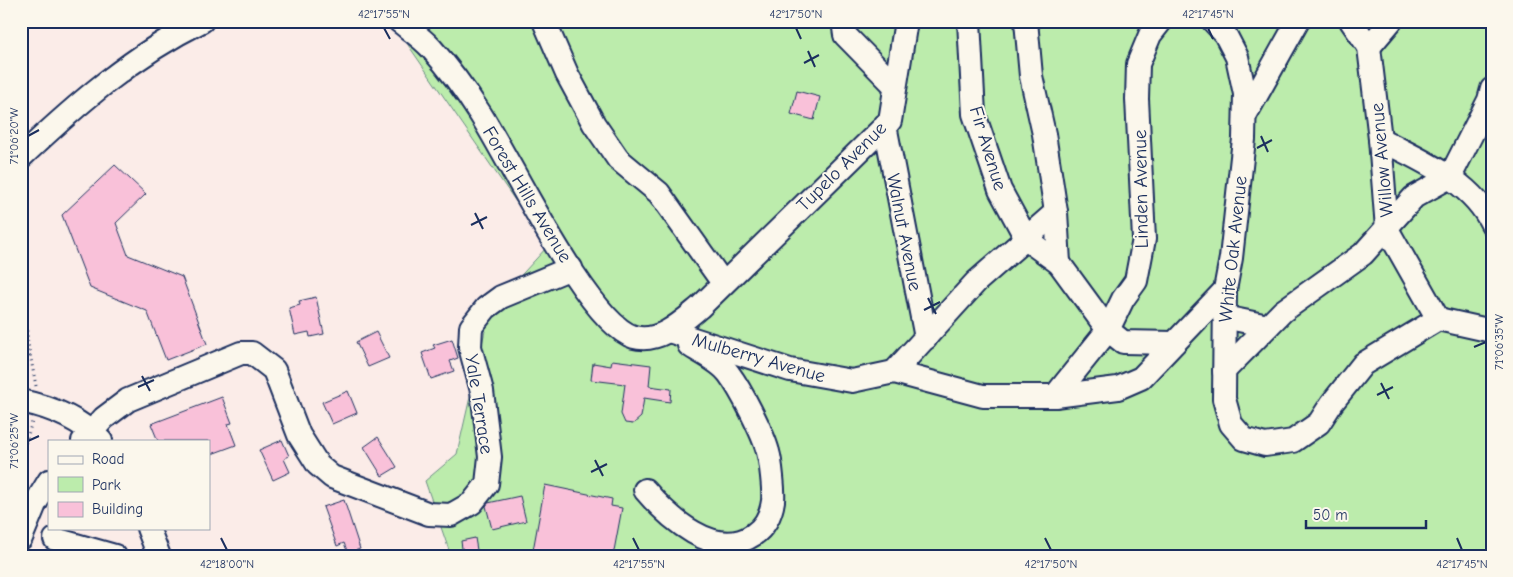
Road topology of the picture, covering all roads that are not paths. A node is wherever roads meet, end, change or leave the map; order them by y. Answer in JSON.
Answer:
{"nodes":[{"id":1,"x":202,"y":21,"type":"edge"},
{"id":2,"x":399,"y":21,"type":"edge"},
{"id":3,"x":544,"y":21,"type":"edge"},
{"id":4,"x":843,"y":21,"type":"edge"},
{"id":5,"x":906,"y":21,"type":"edge"},
{"id":6,"x":969,"y":21,"type":"edge"},
{"id":7,"x":1026,"y":21,"type":"edge"},
{"id":8,"x":1161,"y":21,"type":"edge"},
{"id":9,"x":1213,"y":21,"type":"edge"},
{"id":10,"x":1351,"y":21,"type":"edge"},
{"id":11,"x":1391,"y":21,"type":"edge"},
{"id":12,"x":1301,"y":23,"type":"edge"},
{"id":13,"x":1369,"y":47,"type":"junction"},
{"id":14,"x":895,"y":86,"type":"junction"},
{"id":15,"x":1491,"y":97,"type":"edge"},
{"id":16,"x":1244,"y":116,"type":"junction"},
{"id":17,"x":885,"y":125,"type":"junction"},
{"id":18,"x":1380,"y":138,"type":"junction"},
{"id":19,"x":21,"y":157,"type":"edge"},
{"id":20,"x":1450,"y":177,"type":"junction"},
{"id":21,"x":1056,"y":212,"type":"junction"},
{"id":22,"x":1492,"y":224,"type":"edge"},
{"id":23,"x":1387,"y":229,"type":"junction"},
{"id":24,"x":1027,"y":240,"type":"junction"},
{"id":25,"x":1059,"y":263,"type":"junction"},
{"id":26,"x":572,"y":268,"type":"junction"},
{"id":27,"x":723,"y":283,"type":"junction"},
{"id":28,"x":1225,"y":290,"type":"junction"},
{"id":29,"x":1224,"y":317,"type":"junction"},
{"id":30,"x":1438,"y":319,"type":"junction"},
{"id":31,"x":1268,"y":326,"type":"junction"},
{"id":32,"x":1108,"y":330,"type":"junction"},
{"id":33,"x":1492,"y":330,"type":"edge"},
{"id":34,"x":662,"y":333,"type":"junction"},
{"id":35,"x":926,"y":338,"type":"junction"},
{"id":36,"x":1174,"y":343,"type":"junction"},
{"id":37,"x":1224,"y":371,"type":"junction"},
{"id":38,"x":894,"y":372,"type":"junction"},
{"id":39,"x":1054,"y":396,"type":"junction"},
{"id":40,"x":29,"y":403,"type":"edge"},
{"id":41,"x":92,"y":437,"type":"edge"},
{"id":42,"x":48,"y":483,"type":"edge"},
{"id":43,"x":645,"y":490,"type":"dead end"},
{"id":44,"x":149,"y":530,"type":"edge"},
{"id":45,"x":21,"y":538,"type":"edge"},
{"id":46,"x":55,"y":540,"type":"dead end"},
{"id":47,"x":115,"y":556,"type":"edge"},
{"id":48,"x":159,"y":556,"type":"edge"}],
"edges":[{"from":1,"to":19,"type":"street"},
{"from":2,"to":26,"type":"street","name":"Forest Hills Avenue"},
{"from":3,"to":27,"type":"street"},
{"from":4,"to":14,"type":"street"},
{"from":5,"to":14,"type":"street","name":"Tupelo Avenue"},
{"from":6,"to":24,"type":"street","name":"Fir Avenue"},
{"from":7,"to":21,"type":"street"},
{"from":8,"to":32,"type":"street","name":"Linden Avenue"},
{"from":9,"to":16,"type":"street","name":"White Oak Avenue"},
{"from":10,"to":13,"type":"street","name":"Willow Avenue"},
{"from":11,"to":13,"type":"street"},
{"from":12,"to":16,"type":"street","name":"White Oak Avenue"},
{"from":13,"to":18,"type":"street","name":"Willow Avenue"},
{"from":14,"to":17,"type":"street","name":"Tupelo Avenue"},
{"from":15,"to":20,"type":"street"},
{"from":16,"to":28,"type":"street","name":"White Oak Avenue"},
{"from":17,"to":27,"type":"street","name":"Tupelo Avenue"},
{"from":17,"to":35,"type":"street","name":"Walnut Avenue"},
{"from":18,"to":20,"type":"street"},
{"from":18,"to":23,"type":"street","name":"Willow Avenue"},
{"from":20,"to":22,"type":"street"},
{"from":20,"to":23,"type":"street"},
{"from":21,"to":24,"type":"street"},
{"from":21,"to":25,"type":"street"},
{"from":23,"to":30,"type":"street","name":"Willow Avenue"},
{"from":23,"to":31,"type":"street"},
{"from":24,"to":25,"type":"street"},
{"from":24,"to":35,"type":"street"},
{"from":25,"to":32,"type":"street"},
{"from":26,"to":34,"type":"street","name":"Forest Hills Avenue"},
{"from":26,"to":41,"type":"street","name":"Yale Terrace"},
{"from":27,"to":34,"type":"street","name":"Tupelo Avenue"},
{"from":28,"to":29,"type":"street","name":"White Oak Avenue"},
{"from":28,"to":36,"type":"street","name":"Mulberry Avenue"},
{"from":29,"to":31,"type":"street"},
{"from":29,"to":37,"type":"street","name":"White Oak Avenue"},
{"from":30,"to":33,"type":"street"},
{"from":30,"to":37,"type":"street","name":"White Oak Avenue"},
{"from":31,"to":37,"type":"street"},
{"from":32,"to":36,"type":"street"},
{"from":32,"to":39,"type":"street","name":"Linden Avenue"},
{"from":34,"to":38,"type":"street","name":"Mulberry Avenue"},
{"from":34,"to":43,"type":"street"},
{"from":35,"to":38,"type":"street"},
{"from":36,"to":39,"type":"street","name":"Mulberry Avenue"},
{"from":38,"to":39,"type":"street","name":"Mulberry Avenue"},
{"from":40,"to":41,"type":"street"},
{"from":42,"to":45,"type":"street"},
{"from":44,"to":48,"type":"street"},
{"from":46,"to":47,"type":"street"}]}
